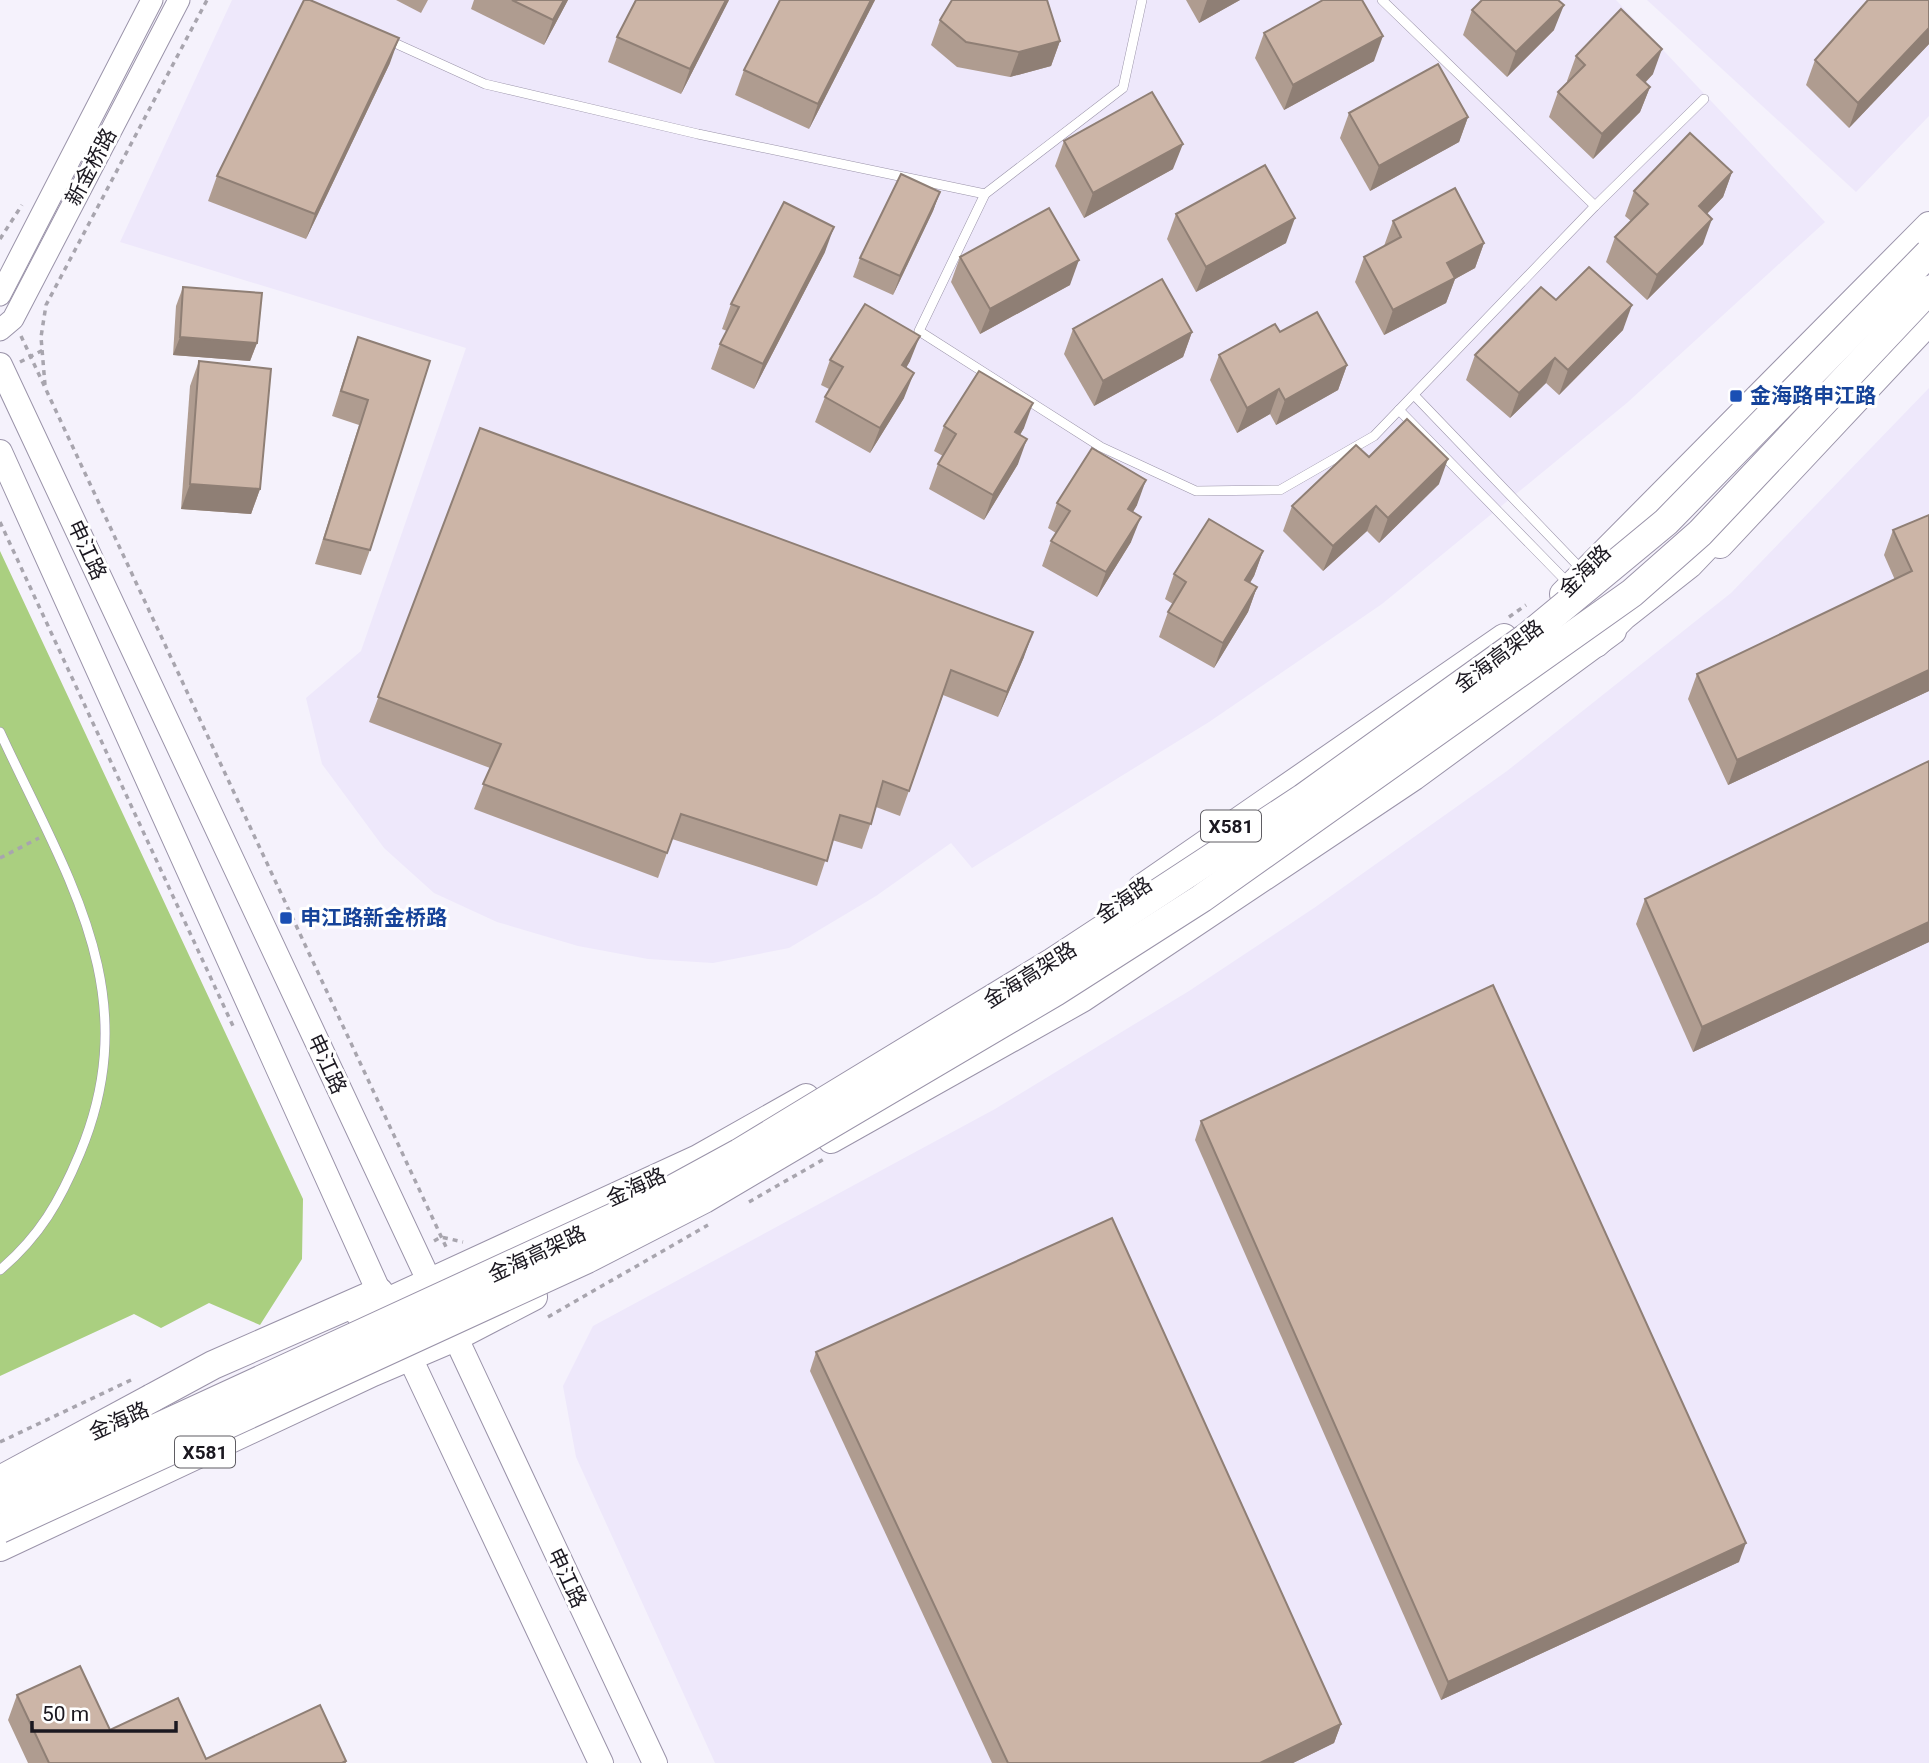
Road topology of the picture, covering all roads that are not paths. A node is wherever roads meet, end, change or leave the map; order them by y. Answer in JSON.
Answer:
{"nodes":[{"id":1,"x":152,"y":0,"type":"edge"},
{"id":2,"x":179,"y":0,"type":"edge"},
{"id":3,"x":1142,"y":0,"type":"edge"},
{"id":4,"x":1382,"y":0,"type":"edge"},
{"id":5,"x":377,"y":34,"type":"edge"},
{"id":6,"x":1704,"y":99,"type":"dead end"},
{"id":7,"x":985,"y":194,"type":"junction"},
{"id":8,"x":1595,"y":206,"type":"junction"},
{"id":9,"x":1929,"y":225,"type":"edge"},
{"id":10,"x":1929,"y":253,"type":"edge"},
{"id":11,"x":1929,"y":290,"type":"edge"},
{"id":12,"x":0,"y":295,"type":"edge"},
{"id":13,"x":1929,"y":309,"type":"edge"},
{"id":14,"x":1929,"y":322,"type":"edge"},
{"id":15,"x":0,"y":330,"type":"edge"},
{"id":16,"x":0,"y":365,"type":"edge"},
{"id":17,"x":1414,"y":395,"type":"junction"},
{"id":18,"x":1399,"y":410,"type":"junction"},
{"id":19,"x":0,"y":452,"type":"edge"},
{"id":20,"x":1577,"y":579,"type":"junction"},
{"id":21,"x":1596,"y":643,"type":"junction"},
{"id":22,"x":0,"y":732,"type":"edge"},
{"id":23,"x":0,"y":1270,"type":"edge"},
{"id":24,"x":430,"y":1283,"type":"junction"},
{"id":25,"x":382,"y":1297,"type":"junction"},
{"id":26,"x":455,"y":1338,"type":"junction"},
{"id":27,"x":410,"y":1358,"type":"junction"},
{"id":28,"x":0,"y":1475,"type":"edge"},
{"id":29,"x":0,"y":1480,"type":"edge"},
{"id":30,"x":0,"y":1500,"type":"edge"},
{"id":31,"x":0,"y":1529,"type":"edge"},
{"id":32,"x":0,"y":1548,"type":"edge"},
{"id":33,"x":601,"y":1763,"type":"edge"},
{"id":34,"x":655,"y":1763,"type":"edge"}],
"edges":[{"from":1,"to":12,"type":"street","name":"新金桥路"},
{"from":2,"to":15,"type":"street","name":"新金桥路"},
{"from":3,"to":7,"type":"lane"},
{"from":4,"to":8,"type":"lane"},
{"from":5,"to":7,"type":"lane"},
{"from":6,"to":8,"type":"lane"},
{"from":7,"to":18,"type":"lane"},
{"from":8,"to":17,"type":"lane"},
{"from":9,"to":20,"type":"main road","name":"金海路","number":"X581"},
{"from":10,"to":30,"type":"highway","name":"金海高架路","bridge":true},
{"from":11,"to":31,"type":"highway","name":"金海高架路","bridge":true},
{"from":13,"to":21,"type":"highway"},
{"from":14,"to":21,"type":"main road","number":"X581"},
{"from":16,"to":24,"type":"main road","name":"申江路"},
{"from":17,"to":18,"type":"lane"},
{"from":17,"to":20,"type":"lane"},
{"from":18,"to":20,"type":"lane"},
{"from":19,"to":25,"type":"main road","name":"申江路"},
{"from":20,"to":24,"type":"main road","name":"金海路","number":"X581"},
{"from":21,"to":26,"type":"main road","number":"X581"},
{"from":22,"to":23,"type":"lane"},
{"from":24,"to":25,"type":"main road","name":"金海路","number":"X581"},
{"from":24,"to":26,"type":"main road","name":"申江路"},
{"from":25,"to":27,"type":"main road","name":"申江路"},
{"from":25,"to":28,"type":"main road","name":"金海路","number":"X581"},
{"from":25,"to":29,"type":"highway","bridge":true},
{"from":26,"to":27,"type":"main road","number":"X581"},
{"from":26,"to":34,"type":"main road","name":"申江路"},
{"from":27,"to":32,"type":"main road","number":"X581"},
{"from":27,"to":33,"type":"main road","name":"申江路"}]}
